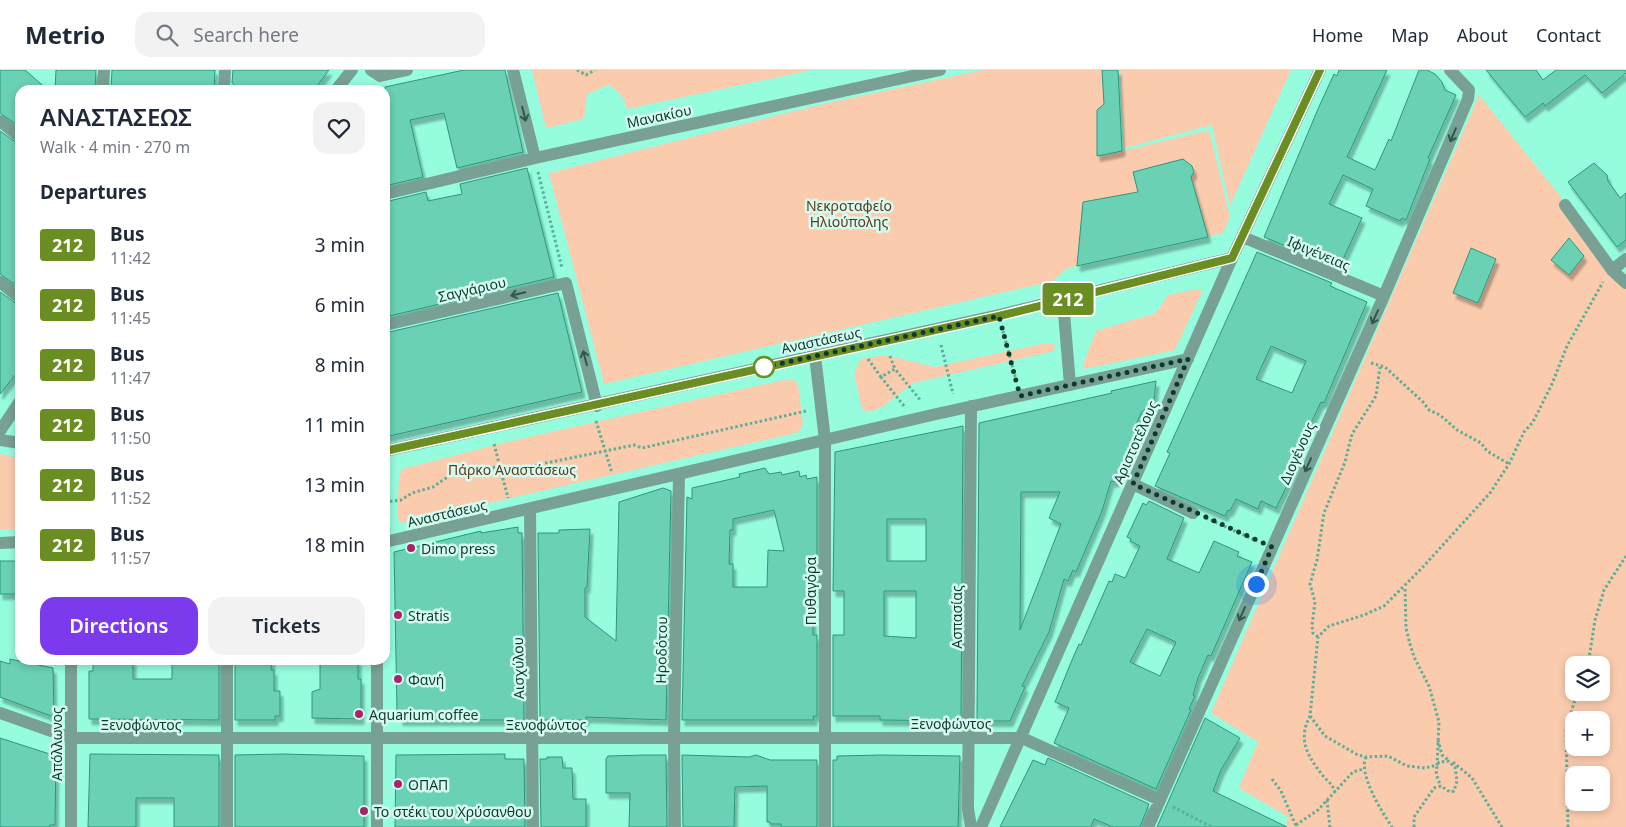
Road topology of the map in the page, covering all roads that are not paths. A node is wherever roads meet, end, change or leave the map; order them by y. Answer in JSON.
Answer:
{"nodes":[{"id":1,"x":104,"y":70,"type":"edge"},
{"id":2,"x":225,"y":70,"type":"edge"},
{"id":3,"x":352,"y":70,"type":"edge"},
{"id":4,"x":371,"y":70,"type":"edge"},
{"id":5,"x":407,"y":70,"type":"edge"},
{"id":6,"x":513,"y":70,"type":"edge"},
{"id":7,"x":940,"y":70,"type":"edge"},
{"id":8,"x":1320,"y":70,"type":"edge"},
{"id":9,"x":1450,"y":70,"type":"edge"},
{"id":10,"x":103,"y":85,"type":"edge"},
{"id":11,"x":224,"y":85,"type":"edge"},
{"id":12,"x":340,"y":85,"type":"edge"},
{"id":13,"x":0,"y":121,"type":"edge"},
{"id":14,"x":15,"y":132,"type":"edge"},
{"id":15,"x":535,"y":158,"type":"junction"},
{"id":16,"x":390,"y":193,"type":"edge"},
{"id":17,"x":1565,"y":205,"type":"dead end"},
{"id":18,"x":1242,"y":237,"type":"junction"},
{"id":19,"x":1232,"y":258,"type":"junction"},
{"id":20,"x":1626,"y":259,"type":"edge"},
{"id":21,"x":1612,"y":270,"type":"junction"},
{"id":22,"x":0,"y":282,"type":"edge"},
{"id":23,"x":1626,"y":283,"type":"edge"},
{"id":24,"x":15,"y":294,"type":"edge"},
{"id":25,"x":1384,"y":296,"type":"junction"},
{"id":26,"x":1063,"y":301,"type":"junction"},
{"id":27,"x":390,"y":324,"type":"edge"},
{"id":28,"x":815,"y":356,"type":"junction"},
{"id":29,"x":1188,"y":359,"type":"junction"},
{"id":30,"x":1070,"y":385,"type":"junction"},
{"id":31,"x":595,"y":406,"type":"junction"},
{"id":32,"x":972,"y":406,"type":"junction"},
{"id":33,"x":15,"y":408,"type":"edge"},
{"id":34,"x":0,"y":431,"type":"edge"},
{"id":35,"x":0,"y":440,"type":"edge"},
{"id":36,"x":825,"y":440,"type":"junction"},
{"id":37,"x":15,"y":443,"type":"edge"},
{"id":38,"x":390,"y":450,"type":"edge"},
{"id":39,"x":680,"y":474,"type":"junction"},
{"id":40,"x":1133,"y":484,"type":"junction"},
{"id":41,"x":530,"y":510,"type":"junction"},
{"id":42,"x":1193,"y":512,"type":"road end"},
{"id":43,"x":390,"y":541,"type":"edge"},
{"id":44,"x":15,"y":542,"type":"edge"},
{"id":45,"x":0,"y":543,"type":"edge"},
{"id":46,"x":71,"y":665,"type":"edge"},
{"id":47,"x":227,"y":665,"type":"edge"},
{"id":48,"x":377,"y":665,"type":"edge"},
{"id":49,"x":0,"y":713,"type":"edge"},
{"id":50,"x":71,"y":738,"type":"junction"},
{"id":51,"x":674,"y":738,"type":"junction"},
{"id":52,"x":824,"y":738,"type":"junction"},
{"id":53,"x":970,"y":738,"type":"junction"},
{"id":54,"x":1022,"y":738,"type":"junction"},
{"id":55,"x":227,"y":739,"type":"junction"},
{"id":56,"x":377,"y":739,"type":"junction"},
{"id":57,"x":534,"y":739,"type":"junction"},
{"id":58,"x":1160,"y":800,"type":"junction"},
{"id":59,"x":71,"y":827,"type":"edge"},
{"id":60,"x":227,"y":827,"type":"edge"},
{"id":61,"x":377,"y":827,"type":"edge"},
{"id":62,"x":533,"y":827,"type":"edge"},
{"id":63,"x":675,"y":827,"type":"edge"},
{"id":64,"x":825,"y":827,"type":"edge"},
{"id":65,"x":971,"y":827,"type":"edge"},
{"id":66,"x":981,"y":827,"type":"edge"},
{"id":67,"x":1148,"y":827,"type":"edge"}],
"edges":[{"from":1,"to":10,"type":"street"},
{"from":2,"to":11,"type":"street"},
{"from":3,"to":12,"type":"street"},
{"from":4,"to":5,"type":"street"},
{"from":6,"to":15,"type":"street","one_way":true},
{"from":7,"to":15,"type":"street","name":"Μανακίου"},
{"from":8,"to":18,"type":"street","name":"Αριστοτέλους"},
{"from":9,"to":25,"type":"street","name":"Διογένους","one_way":true},
{"from":13,"to":14,"type":"street"},
{"from":15,"to":16,"type":"street","name":"Μανακίου"},
{"from":17,"to":21,"type":"street"},
{"from":18,"to":19,"type":"street","name":"Αριστοτέλους"},
{"from":18,"to":25,"type":"street","name":"Ιφιγένειας"},
{"from":19,"to":26,"type":"street","name":"Αναστάσεως"},
{"from":19,"to":29,"type":"street","name":"Αριστοτέλους"},
{"from":20,"to":21,"type":"street"},
{"from":21,"to":23,"type":"street"},
{"from":22,"to":24,"type":"street"},
{"from":25,"to":58,"type":"street","name":"Διογένους","one_way":true},
{"from":26,"to":28,"type":"street","name":"Αναστάσεως"},
{"from":26,"to":30,"type":"street"},
{"from":31,"to":27,"type":"street","name":"Σαγγάριου","one_way":true},
{"from":28,"to":31,"type":"street","name":"Αναστάσεως"},
{"from":28,"to":36,"type":"street","name":"Πυθαγόρα"},
{"from":29,"to":30,"type":"street","name":"Αναστάσεως"},
{"from":29,"to":40,"type":"street","name":"Αριστοτέλους"},
{"from":30,"to":32,"type":"street","name":"Αναστάσεως"},
{"from":31,"to":38,"type":"street","name":"Αναστάσεως"},
{"from":32,"to":36,"type":"street","name":"Αναστάσεως"},
{"from":32,"to":53,"type":"street","name":"Ασπασίας"},
{"from":33,"to":34,"type":"street"},
{"from":35,"to":37,"type":"street"},
{"from":36,"to":39,"type":"street","name":"Αναστάσεως"},
{"from":36,"to":52,"type":"street","name":"Πυθαγόρα"},
{"from":39,"to":41,"type":"street","name":"Αναστάσεως"},
{"from":39,"to":51,"type":"street","name":"Ηροδότου"},
{"from":40,"to":42,"type":"street"},
{"from":40,"to":54,"type":"street","name":"Αριστοτέλους"},
{"from":41,"to":43,"type":"street","name":"Αναστάσεως"},
{"from":41,"to":57,"type":"street","name":"Αισχύλου"},
{"from":44,"to":45,"type":"street"},
{"from":46,"to":50,"type":"street","name":"Απόλλωνος"},
{"from":47,"to":55,"type":"street"},
{"from":48,"to":56,"type":"street"},
{"from":49,"to":50,"type":"street","name":"Ξενοφώντος"},
{"from":50,"to":55,"type":"street","name":"Ξενοφώντος"},
{"from":50,"to":59,"type":"street","name":"Απόλλωνος"},
{"from":51,"to":52,"type":"street","name":"Ξενοφώντος"},
{"from":51,"to":57,"type":"street","name":"Ξενοφώντος"},
{"from":51,"to":63,"type":"street","name":"Ηροδότου"},
{"from":52,"to":53,"type":"street","name":"Ξενοφώντος"},
{"from":52,"to":64,"type":"street","name":"Πυθαγόρα"},
{"from":53,"to":54,"type":"street","name":"Ξενοφώντος"},
{"from":53,"to":65,"type":"street","name":"Ασπασίας"},
{"from":54,"to":58,"type":"street"},
{"from":54,"to":66,"type":"street","name":"Αριστοτέλους"},
{"from":55,"to":56,"type":"street","name":"Ξενοφώντος"},
{"from":55,"to":60,"type":"street"},
{"from":56,"to":57,"type":"street","name":"Ξενοφώντος"},
{"from":56,"to":61,"type":"street"},
{"from":57,"to":62,"type":"street","name":"Αισχύλου"},
{"from":58,"to":67,"type":"street","name":"Διογένους"}]}
